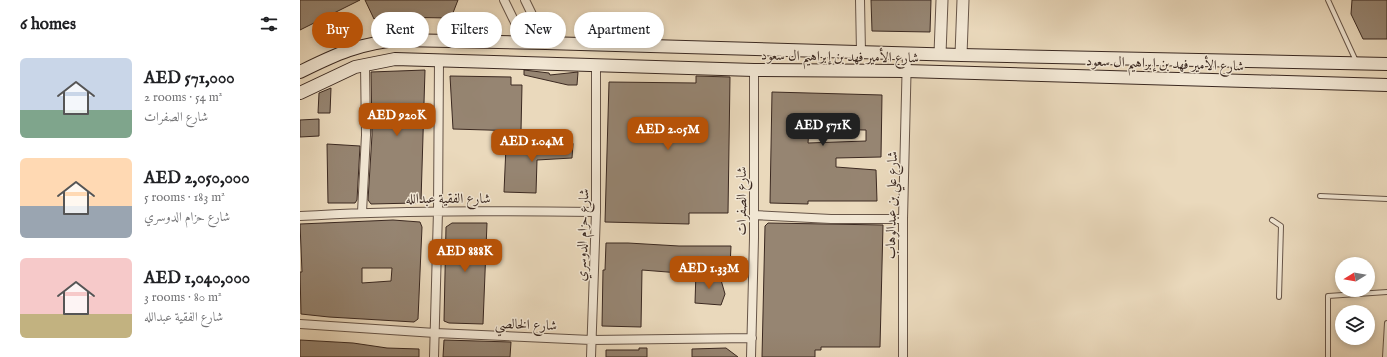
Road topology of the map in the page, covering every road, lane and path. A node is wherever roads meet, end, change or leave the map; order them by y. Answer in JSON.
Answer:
{"nodes":[{"id":1,"x":504,"y":0,"type":"edge"},
{"id":2,"x":525,"y":0,"type":"edge"},
{"id":3,"x":860,"y":0,"type":"edge"},
{"id":4,"x":942,"y":0,"type":"edge"},
{"id":5,"x":963,"y":0,"type":"edge"},
{"id":6,"x":1328,"y":0,"type":"edge"},
{"id":7,"x":510,"y":12,"type":"edge"},
{"id":8,"x":531,"y":12,"type":"edge"},
{"id":9,"x":510,"y":43,"type":"edge"},
{"id":10,"x":566,"y":44,"type":"edge"},
{"id":11,"x":861,"y":52,"type":"junction"},
{"id":12,"x":907,"y":53,"type":"junction"},
{"id":13,"x":940,"y":54,"type":"junction"},
{"id":14,"x":961,"y":55,"type":"junction"},
{"id":15,"x":439,"y":60,"type":"junction"},
{"id":16,"x":1357,"y":63,"type":"junction"},
{"id":17,"x":1387,"y":64,"type":"edge"},
{"id":18,"x":365,"y":65,"type":"junction"},
{"id":19,"x":596,"y":65,"type":"junction"},
{"id":20,"x":754,"y":70,"type":"junction"},
{"id":21,"x":906,"y":71,"type":"junction"},
{"id":22,"x":300,"y":72,"type":"edge"},
{"id":23,"x":1387,"y":85,"type":"edge"},
{"id":24,"x":300,"y":93,"type":"edge"},
{"id":25,"x":1320,"y":196,"type":"dead end"},
{"id":26,"x":1387,"y":199,"type":"edge"},
{"id":27,"x":438,"y":211,"type":"junction"},
{"id":28,"x":362,"y":212,"type":"junction"},
{"id":29,"x":596,"y":212,"type":"junction"},
{"id":30,"x":754,"y":215,"type":"junction"},
{"id":31,"x":300,"y":216,"type":"edge"},
{"id":32,"x":903,"y":219,"type":"junction"},
{"id":33,"x":1272,"y":220,"type":"dead end"},
{"id":34,"x":1387,"y":292,"type":"edge"},
{"id":35,"x":1279,"y":297,"type":"dead end"},
{"id":36,"x":1387,"y":323,"type":"edge"},
{"id":37,"x":300,"y":324,"type":"edge"},
{"id":38,"x":435,"y":333,"type":"junction"},
{"id":39,"x":752,"y":338,"type":"junction"},
{"id":40,"x":591,"y":340,"type":"junction"},
{"id":41,"x":434,"y":357,"type":"edge"},
{"id":42,"x":591,"y":357,"type":"edge"},
{"id":43,"x":751,"y":357,"type":"edge"},
{"id":44,"x":904,"y":357,"type":"edge"},
{"id":45,"x":1328,"y":357,"type":"edge"},
{"id":46,"x":1385,"y":357,"type":"edge"}],
"edges":[{"from":1,"to":7,"type":"street"},
{"from":2,"to":8,"type":"street"},
{"from":3,"to":11,"type":"street"},
{"from":4,"to":13,"type":"street"},
{"from":5,"to":14,"type":"street"},
{"from":6,"to":16,"type":"lane"},
{"from":9,"to":22,"type":"main road","name":"شارع الأمير فهد بن إبراهيم ال سعود"},
{"from":10,"to":11,"type":"main road","name":"شارع الأمير فهد بن إبراهيم ال سعود"},
{"from":11,"to":12,"type":"main road","name":"شارع الأمير فهد بن إبراهيم ال سعود"},
{"from":12,"to":13,"type":"main road","name":"شارع الأمير فهد بن إبراهيم ال سعود"},
{"from":12,"to":21,"type":"street","name":"شارع علي بن عبدالوهاب"},
{"from":13,"to":14,"type":"main road","name":"شارع الأمير فهد بن إبراهيم ال سعود"},
{"from":14,"to":16,"type":"main road","name":"شارع الأمير فهد بن إبراهيم ال سعود"},
{"from":15,"to":18,"type":"main road","name":"شارع الأمير فهد بن إبراهيم ال سعود"},
{"from":15,"to":19,"type":"main road","name":"شارع الأمير فهد بن إبراهيم ال سعود"},
{"from":15,"to":27,"type":"street"},
{"from":16,"to":17,"type":"main road","name":"شارع الأمير فهد بن إبراهيم ال سعود"},
{"from":18,"to":24,"type":"main road","name":"شارع الأمير فهد بن إبراهيم ال سعود"},
{"from":18,"to":28,"type":"street"},
{"from":19,"to":20,"type":"main road","name":"شارع الأمير فهد بن إبراهيم ال سعود"},
{"from":19,"to":29,"type":"street","name":"شارع حزام الدوسري"},
{"from":20,"to":21,"type":"main road","name":"شارع الأمير فهد بن إبراهيم ال سعود"},
{"from":20,"to":30,"type":"street","name":"شارع الصفرات"},
{"from":21,"to":23,"type":"main road","name":"شارع الأمير فهد بن إبراهيم ال سعود"},
{"from":21,"to":32,"type":"street","name":"شارع علي بن عبدالوهاب"},
{"from":25,"to":26,"type":"lane"},
{"from":27,"to":28,"type":"street","name":"شارع الفقية عبدالله"},
{"from":27,"to":29,"type":"street","name":"شارع الفقية عبدالله"},
{"from":27,"to":38,"type":"street"},
{"from":28,"to":31,"type":"street","name":"شارع الفقية عبدالله"},
{"from":29,"to":40,"type":"street","name":"شارع حزام الدوسري"},
{"from":30,"to":32,"type":"street"},
{"from":30,"to":39,"type":"street","name":"شارع الصفرات"},
{"from":32,"to":44,"type":"street","name":"شارع علي بن عبدالوهاب"},
{"from":33,"to":35,"type":"lane"},
{"from":34,"to":45,"type":"lane"},
{"from":36,"to":46,"type":"lane"},
{"from":37,"to":38,"type":"street","name":"شارع الخالصي"},
{"from":38,"to":40,"type":"street","name":"شارع الخالصي"},
{"from":38,"to":41,"type":"street"},
{"from":39,"to":40,"type":"street","name":"شارع الخالصي"},
{"from":39,"to":43,"type":"street","name":"شارع الصفرات"},
{"from":40,"to":42,"type":"street","name":"شارع حزام الدوسري"}]}
